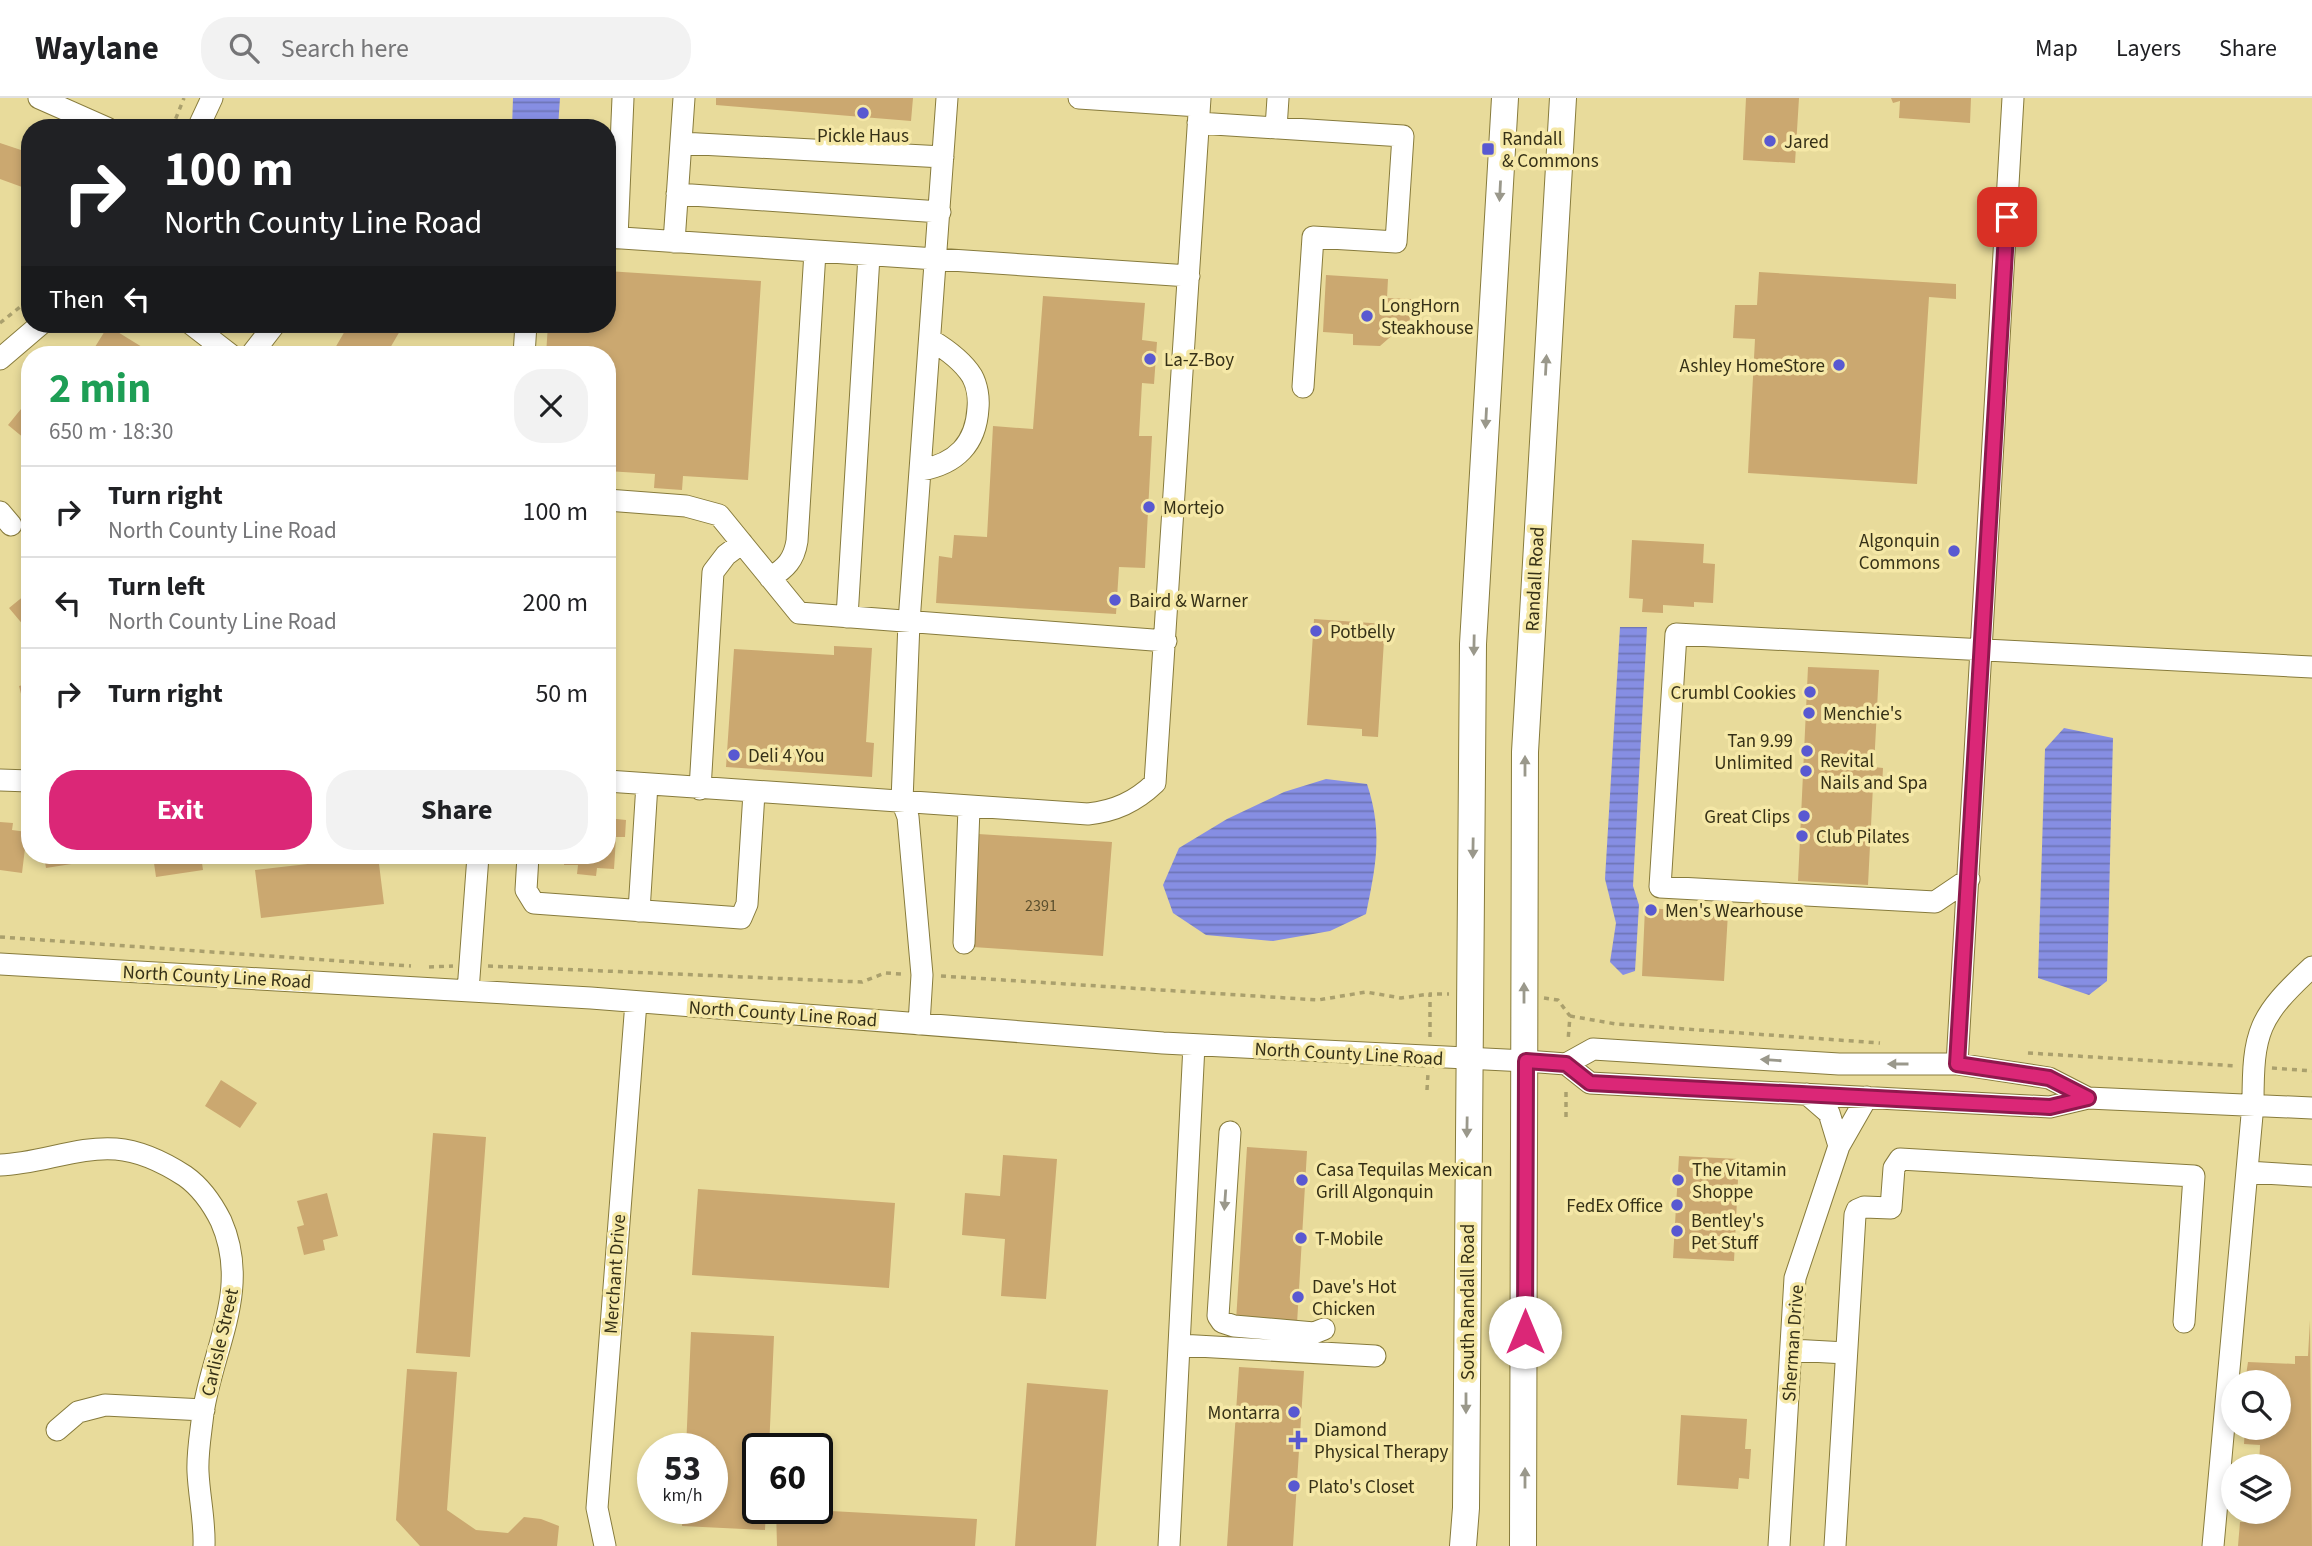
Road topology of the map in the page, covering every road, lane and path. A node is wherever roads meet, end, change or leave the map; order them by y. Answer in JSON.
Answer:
{"nodes":[{"id":1,"x":40,"y":98,"type":"edge"},
{"id":2,"x":184,"y":98,"type":"edge"},
{"id":3,"x":212,"y":98,"type":"edge"},
{"id":4,"x":624,"y":98,"type":"edge"},
{"id":5,"x":684,"y":98,"type":"edge"},
{"id":6,"x":947,"y":98,"type":"edge"},
{"id":7,"x":1079,"y":98,"type":"edge"},
{"id":8,"x":1278,"y":98,"type":"edge"},
{"id":9,"x":1505,"y":98,"type":"edge"},
{"id":10,"x":1563,"y":98,"type":"edge"},
{"id":11,"x":2013,"y":98,"type":"edge"},
{"id":12,"x":1199,"y":109,"type":"edge"},
{"id":13,"x":87,"y":119,"type":"edge"},
{"id":14,"x":176,"y":119,"type":"edge"},
{"id":15,"x":202,"y":119,"type":"edge"},
{"id":16,"x":1276,"y":128,"type":"junction"},
{"id":17,"x":681,"y":143,"type":"junction"},
{"id":18,"x":943,"y":157,"type":"junction"},
{"id":19,"x":616,"y":191,"type":"edge"},
{"id":20,"x":677,"y":194,"type":"junction"},
{"id":21,"x":940,"y":212,"type":"junction"},
{"id":22,"x":616,"y":238,"type":"edge"},
{"id":23,"x":674,"y":242,"type":"junction"},
{"id":24,"x":814,"y":252,"type":"junction"},
{"id":25,"x":869,"y":256,"type":"junction"},
{"id":26,"x":937,"y":261,"type":"junction"},
{"id":27,"x":1189,"y":276,"type":"junction"},
{"id":28,"x":21,"y":306,"type":"edge"},
{"id":29,"x":0,"y":323,"type":"edge"},
{"id":30,"x":30,"y":333,"type":"edge"},
{"id":31,"x":203,"y":333,"type":"edge"},
{"id":32,"x":931,"y":340,"type":"junction"},
{"id":33,"x":219,"y":346,"type":"edge"},
{"id":34,"x":0,"y":359,"type":"edge"},
{"id":35,"x":1303,"y":387,"type":"dead end"},
{"id":36,"x":921,"y":470,"type":"junction"},
{"id":37,"x":616,"y":501,"type":"edge"},
{"id":38,"x":742,"y":543,"type":"junction"},
{"id":39,"x":771,"y":578,"type":"junction"},
{"id":40,"x":847,"y":617,"type":"junction"},
{"id":41,"x":909,"y":622,"type":"junction"},
{"id":42,"x":1166,"y":641,"type":"junction"},
{"id":43,"x":1982,"y":647,"type":"junction"},
{"id":44,"x":2312,"y":667,"type":"edge"},
{"id":45,"x":0,"y":780,"type":"edge"},
{"id":46,"x":21,"y":780,"type":"edge"},
{"id":47,"x":616,"y":782,"type":"edge"},
{"id":48,"x":647,"y":784,"type":"junction"},
{"id":49,"x":700,"y":789,"type":"junction"},
{"id":50,"x":754,"y":793,"type":"junction"},
{"id":51,"x":902,"y":801,"type":"junction"},
{"id":52,"x":970,"y":808,"type":"junction"},
{"id":53,"x":477,"y":864,"type":"edge"},
{"id":54,"x":528,"y":864,"type":"edge"},
{"id":55,"x":1969,"y":878,"type":"junction"},
{"id":56,"x":1935,"y":902,"type":"junction"},
{"id":57,"x":639,"y":911,"type":"junction"},
{"id":58,"x":1966,"y":928,"type":"junction"},
{"id":59,"x":0,"y":937,"type":"edge"},
{"id":60,"x":964,"y":943,"type":"dead end"},
{"id":61,"x":0,"y":964,"type":"edge"},
{"id":62,"x":470,"y":965,"type":"junction"},
{"id":63,"x":2312,"y":967,"type":"edge"},
{"id":64,"x":922,"y":975,"type":"junction"},
{"id":65,"x":468,"y":991,"type":"junction"},
{"id":66,"x":1430,"y":994,"type":"dead end"},
{"id":67,"x":636,"y":1002,"type":"junction"},
{"id":68,"x":919,"y":1024,"type":"junction"},
{"id":69,"x":1194,"y":1045,"type":"junction"},
{"id":70,"x":1469,"y":1059,"type":"junction"},
{"id":71,"x":1526,"y":1061,"type":"junction"},
{"id":72,"x":1566,"y":1064,"type":"junction"},
{"id":73,"x":1957,"y":1064,"type":"junction"},
{"id":74,"x":1807,"y":1094,"type":"junction"},
{"id":75,"x":1867,"y":1097,"type":"junction"},
{"id":76,"x":2088,"y":1098,"type":"junction"},
{"id":77,"x":2253,"y":1104,"type":"junction"},
{"id":78,"x":2312,"y":1108,"type":"edge"},
{"id":79,"x":1230,"y":1132,"type":"dead end"},
{"id":80,"x":1839,"y":1146,"type":"junction"},
{"id":81,"x":0,"y":1165,"type":"edge"},
{"id":82,"x":2247,"y":1172,"type":"junction"},
{"id":83,"x":2312,"y":1176,"type":"edge"},
{"id":84,"x":2184,"y":1322,"type":"dead end"},
{"id":85,"x":1324,"y":1329,"type":"dead end"},
{"id":86,"x":1179,"y":1345,"type":"junction"},
{"id":87,"x":1791,"y":1350,"type":"junction"},
{"id":88,"x":1846,"y":1353,"type":"junction"},
{"id":89,"x":1375,"y":1356,"type":"dead end"},
{"id":90,"x":204,"y":1410,"type":"junction"},
{"id":91,"x":57,"y":1430,"type":"dead end"},
{"id":92,"x":204,"y":1546,"type":"edge"},
{"id":93,"x":605,"y":1546,"type":"edge"},
{"id":94,"x":1169,"y":1546,"type":"edge"},
{"id":95,"x":1463,"y":1546,"type":"edge"},
{"id":96,"x":1523,"y":1546,"type":"edge"},
{"id":97,"x":1779,"y":1546,"type":"edge"},
{"id":98,"x":1835,"y":1546,"type":"edge"},
{"id":99,"x":2213,"y":1546,"type":"edge"}],
"edges":[{"from":1,"to":13,"type":"street"},
{"from":2,"to":14,"type":"path"},
{"from":3,"to":15,"type":"street"},
{"from":4,"to":19,"type":"street"},
{"from":5,"to":17,"type":"street"},
{"from":6,"to":18,"type":"street"},
{"from":7,"to":12,"type":"street"},
{"from":8,"to":16,"type":"street"},
{"from":9,"to":70,"type":"main road","one_way":true},
{"from":71,"to":10,"type":"main road","name":"Randall Road","one_way":true},
{"from":11,"to":43,"type":"street"},
{"from":12,"to":16,"type":"street"},
{"from":12,"to":27,"type":"street"},
{"from":16,"to":35,"type":"street"},
{"from":17,"to":18,"type":"street"},
{"from":17,"to":20,"type":"street"},
{"from":18,"to":21,"type":"street"},
{"from":20,"to":21,"type":"street"},
{"from":20,"to":23,"type":"street"},
{"from":21,"to":26,"type":"street"},
{"from":22,"to":23,"type":"street"},
{"from":23,"to":24,"type":"street"},
{"from":24,"to":25,"type":"street"},
{"from":24,"to":39,"type":"street"},
{"from":25,"to":26,"type":"street"},
{"from":25,"to":40,"type":"street"},
{"from":26,"to":27,"type":"street"},
{"from":26,"to":32,"type":"street"},
{"from":27,"to":42,"type":"street"},
{"from":28,"to":29,"type":"path"},
{"from":30,"to":34,"type":"street"},
{"from":31,"to":33,"type":"street"},
{"from":32,"to":36,"type":"street"},
{"from":32,"to":36,"type":"street"},
{"from":36,"to":41,"type":"street"},
{"from":37,"to":38,"type":"street"},
{"from":38,"to":39,"type":"street"},
{"from":38,"to":49,"type":"street"},
{"from":39,"to":40,"type":"street"},
{"from":40,"to":41,"type":"street"},
{"from":41,"to":42,"type":"street"},
{"from":41,"to":51,"type":"street"},
{"from":42,"to":52,"type":"street"},
{"from":43,"to":44,"type":"street"},
{"from":43,"to":55,"type":"street"},
{"from":43,"to":56,"type":"street"},
{"from":45,"to":46,"type":"street"},
{"from":47,"to":48,"type":"street"},
{"from":48,"to":49,"type":"street"},
{"from":48,"to":57,"type":"street"},
{"from":49,"to":50,"type":"street"},
{"from":50,"to":51,"type":"street"},
{"from":50,"to":57,"type":"street"},
{"from":51,"to":52,"type":"street"},
{"from":51,"to":64,"type":"street"},
{"from":52,"to":60,"type":"street"},
{"from":53,"to":62,"type":"street"},
{"from":54,"to":57,"type":"street"},
{"from":55,"to":56,"type":"street"},
{"from":55,"to":58,"type":"street"},
{"from":56,"to":58,"type":"street"},
{"from":58,"to":73,"type":"street"},
{"from":59,"to":62,"type":"path"},
{"from":61,"to":65,"type":"street","name":"North County Line Road"},
{"from":62,"to":64,"type":"path"},
{"from":62,"to":65,"type":"street"},
{"from":63,"to":77,"type":"street"},
{"from":64,"to":66,"type":"path"},
{"from":64,"to":68,"type":"street"},
{"from":65,"to":67,"type":"street","name":"North County Line Road"},
{"from":67,"to":68,"type":"street","name":"North County Line Road"},
{"from":67,"to":93,"type":"street","name":"Merchant Drive"},
{"from":68,"to":69,"type":"street","name":"North County Line Road"},
{"from":69,"to":70,"type":"street","name":"North County Line Road"},
{"from":69,"to":86,"type":"street"},
{"from":70,"to":71,"type":"street","name":"North County Line Road"},
{"from":70,"to":95,"type":"main road","name":"South Randall Road","one_way":true},
{"from":71,"to":72,"type":"street","name":"North County Line Road"},
{"from":96,"to":71,"type":"main road","one_way":true},
{"from":73,"to":72,"type":"street","name":"North County Line Road","one_way":true},
{"from":72,"to":74,"type":"street","name":"North County Line Road"},
{"from":73,"to":76,"type":"street","name":"North County Line Road"},
{"from":74,"to":75,"type":"street","name":"North County Line Road"},
{"from":74,"to":80,"type":"street"},
{"from":75,"to":76,"type":"street","name":"North County Line Road"},
{"from":75,"to":80,"type":"street","name":"Sherman Drive"},
{"from":76,"to":77,"type":"street","name":"North County Line Road"},
{"from":77,"to":78,"type":"street","name":"North County Line Road"},
{"from":77,"to":82,"type":"street"},
{"from":79,"to":85,"type":"street","one_way":true},
{"from":80,"to":87,"type":"street","name":"Sherman Drive"},
{"from":81,"to":90,"type":"street","name":"Carlisle Street"},
{"from":82,"to":83,"type":"street"},
{"from":82,"to":99,"type":"street"},
{"from":84,"to":88,"type":"street"},
{"from":86,"to":89,"type":"street"},
{"from":86,"to":94,"type":"street"},
{"from":87,"to":88,"type":"street"},
{"from":87,"to":97,"type":"street","name":"Sherman Drive"},
{"from":88,"to":98,"type":"street"},
{"from":90,"to":91,"type":"street"},
{"from":90,"to":92,"type":"street","name":"Carlisle Street"}]}
